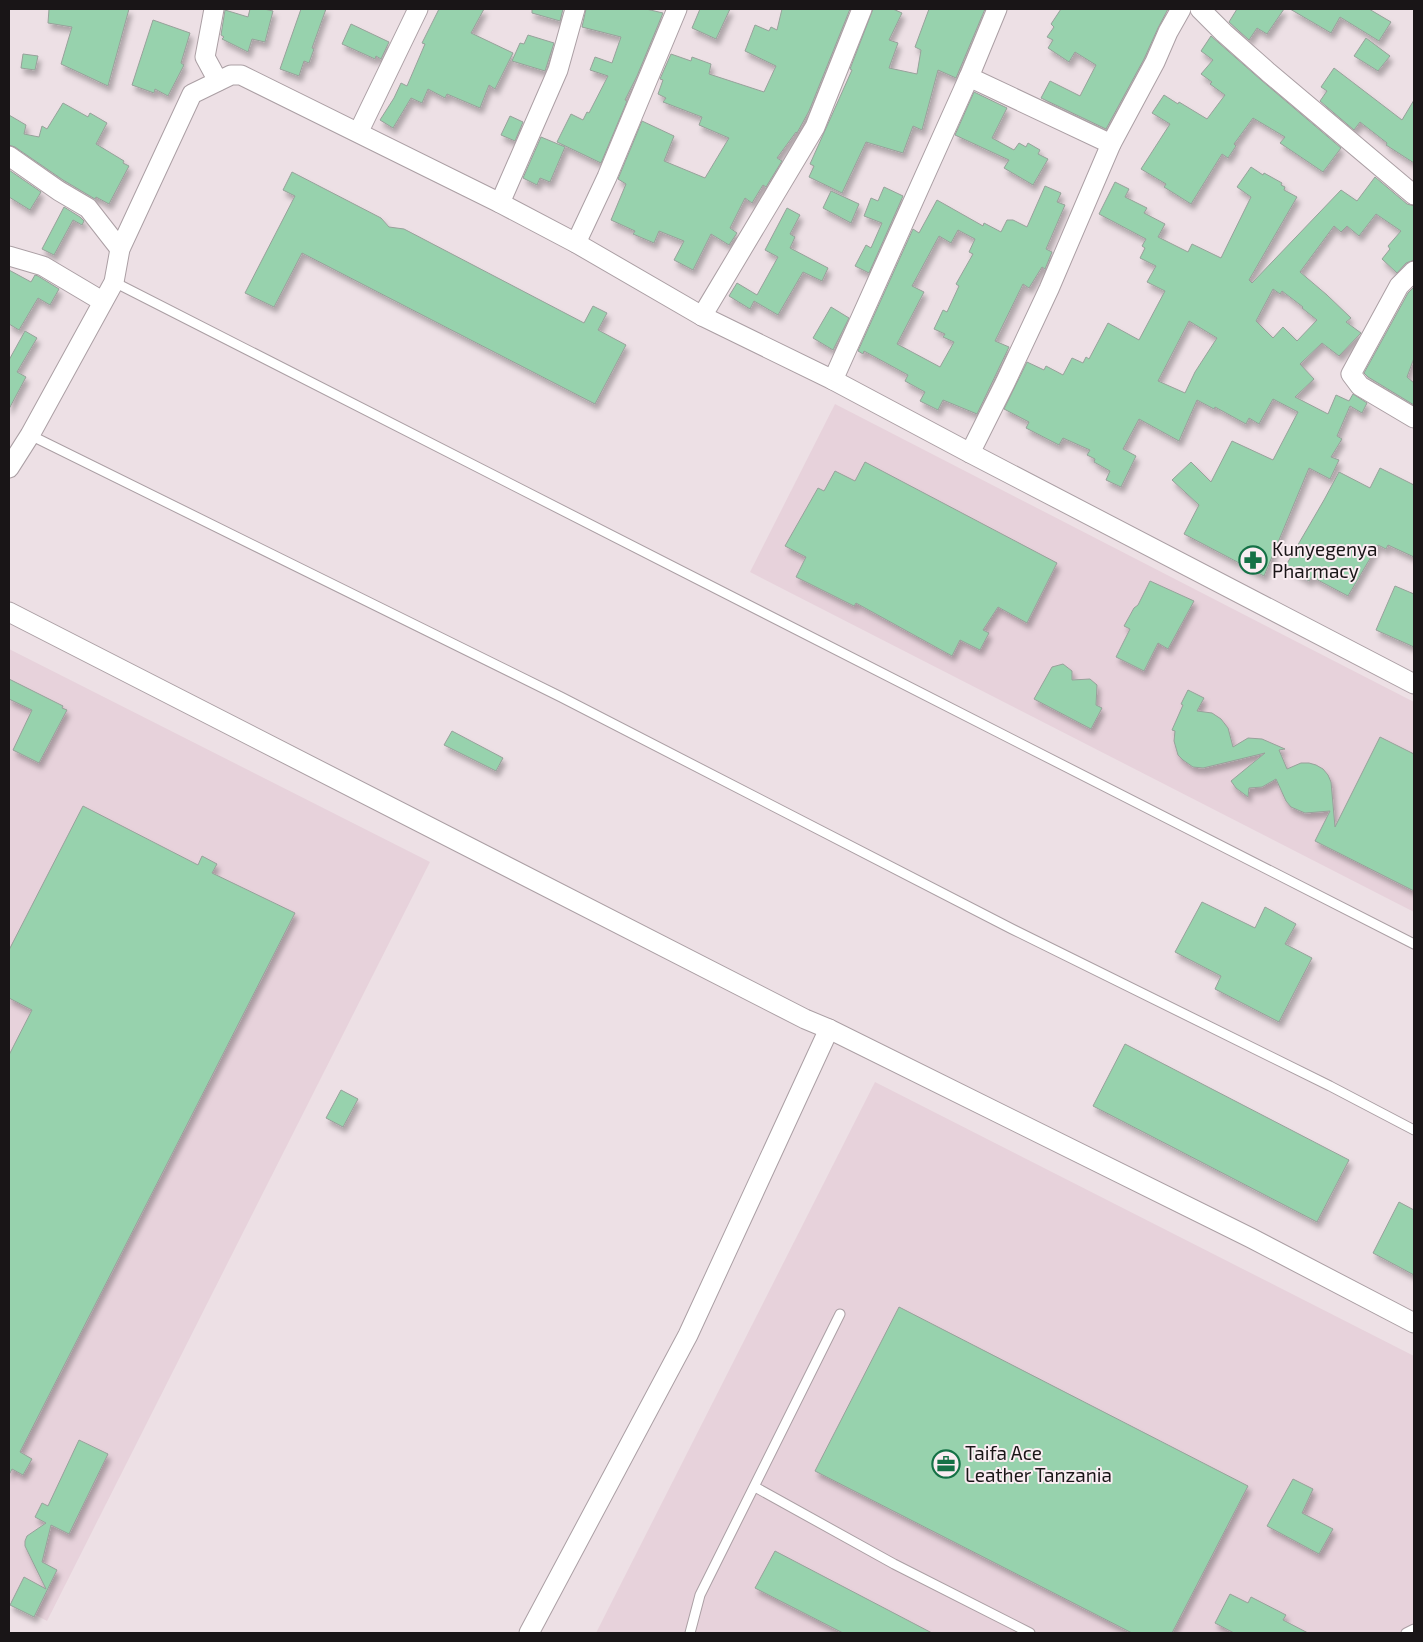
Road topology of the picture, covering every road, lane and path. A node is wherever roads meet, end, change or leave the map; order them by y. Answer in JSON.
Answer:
{"nodes":[{"id":1,"x":214,"y":9,"type":"edge"},
{"id":2,"x":418,"y":9,"type":"edge"},
{"id":3,"x":575,"y":9,"type":"edge"},
{"id":4,"x":677,"y":9,"type":"edge"},
{"id":5,"x":862,"y":9,"type":"edge"},
{"id":6,"x":997,"y":9,"type":"edge"},
{"id":7,"x":1181,"y":9,"type":"edge"},
{"id":8,"x":1200,"y":9,"type":"edge"},
{"id":9,"x":970,"y":77,"type":"junction"},
{"id":10,"x":218,"y":81,"type":"junction"},
{"id":11,"x":358,"y":132,"type":"junction"},
{"id":12,"x":1111,"y":144,"type":"junction"},
{"id":13,"x":9,"y":156,"type":"edge"},
{"id":14,"x":1414,"y":195,"type":"edge"},
{"id":15,"x":500,"y":203,"type":"junction"},
{"id":16,"x":576,"y":243,"type":"junction"},
{"id":17,"x":120,"y":249,"type":"junction"},
{"id":18,"x":9,"y":256,"type":"edge"},
{"id":19,"x":1414,"y":271,"type":"edge"},
{"id":20,"x":114,"y":282,"type":"junction"},
{"id":21,"x":102,"y":301,"type":"junction"},
{"id":22,"x":702,"y":316,"type":"junction"},
{"id":23,"x":833,"y":380,"type":"junction"},
{"id":24,"x":1414,"y":418,"type":"edge"},
{"id":25,"x":30,"y":434,"type":"junction"},
{"id":26,"x":970,"y":453,"type":"junction"},
{"id":27,"x":9,"y":468,"type":"edge"},
{"id":28,"x":9,"y":612,"type":"edge"},
{"id":29,"x":1414,"y":684,"type":"edge"},
{"id":30,"x":1414,"y":944,"type":"edge"},
{"id":31,"x":829,"y":1029,"type":"junction"},
{"id":32,"x":1414,"y":1130,"type":"edge"},
{"id":33,"x":840,"y":1314,"type":"dead end"},
{"id":34,"x":1414,"y":1323,"type":"edge"},
{"id":35,"x":755,"y":1487,"type":"junction"},
{"id":36,"x":1414,"y":1629,"type":"edge"},
{"id":37,"x":529,"y":1633,"type":"edge"},
{"id":38,"x":690,"y":1633,"type":"edge"},
{"id":39,"x":1030,"y":1633,"type":"edge"},
{"id":40,"x":1406,"y":1633,"type":"edge"}],
"edges":[{"from":1,"to":10,"type":"street"},
{"from":2,"to":11,"type":"street"},
{"from":3,"to":15,"type":"street"},
{"from":4,"to":16,"type":"street"},
{"from":5,"to":22,"type":"street"},
{"from":6,"to":9,"type":"street"},
{"from":7,"to":12,"type":"street"},
{"from":8,"to":14,"type":"street"},
{"from":9,"to":12,"type":"street"},
{"from":9,"to":23,"type":"street"},
{"from":10,"to":11,"type":"street"},
{"from":10,"to":17,"type":"street"},
{"from":11,"to":15,"type":"street"},
{"from":12,"to":26,"type":"street"},
{"from":13,"to":17,"type":"street"},
{"from":15,"to":16,"type":"street"},
{"from":16,"to":22,"type":"street"},
{"from":17,"to":20,"type":"street"},
{"from":18,"to":21,"type":"street"},
{"from":19,"to":24,"type":"street"},
{"from":20,"to":21,"type":"street"},
{"from":20,"to":30,"type":"lane"},
{"from":21,"to":25,"type":"street"},
{"from":22,"to":23,"type":"street"},
{"from":23,"to":26,"type":"street"},
{"from":25,"to":27,"type":"street"},
{"from":25,"to":32,"type":"lane"},
{"from":26,"to":29,"type":"street"},
{"from":28,"to":31,"type":"street"},
{"from":31,"to":34,"type":"street"},
{"from":31,"to":37,"type":"street"},
{"from":33,"to":35,"type":"lane"},
{"from":35,"to":38,"type":"lane"},
{"from":35,"to":39,"type":"lane"},
{"from":36,"to":40,"type":"lane"}]}
